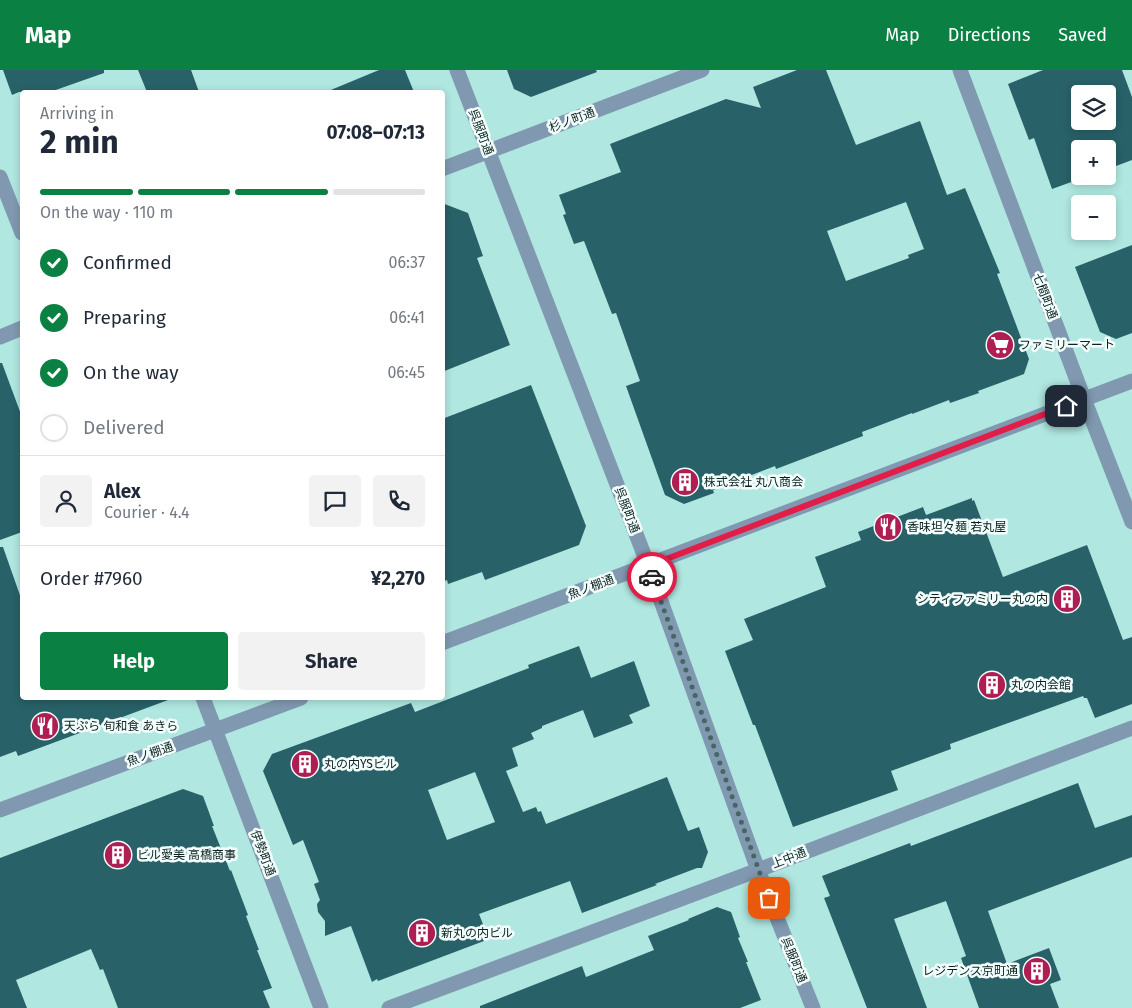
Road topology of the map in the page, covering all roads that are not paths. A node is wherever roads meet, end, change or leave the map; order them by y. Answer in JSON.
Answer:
{"nodes":[{"id":1,"x":457,"y":70,"type":"edge"},
{"id":2,"x":702,"y":70,"type":"edge"},
{"id":3,"x":960,"y":70,"type":"edge"},
{"id":4,"x":489,"y":152,"type":"junction"},
{"id":5,"x":445,"y":168,"type":"edge"},
{"id":6,"x":0,"y":176,"type":"edge"},
{"id":7,"x":20,"y":227,"type":"edge"},
{"id":8,"x":20,"y":329,"type":"edge"},
{"id":9,"x":0,"y":337,"type":"edge"},
{"id":10,"x":1132,"y":381,"type":"edge"},
{"id":11,"x":1084,"y":400,"type":"junction"},
{"id":12,"x":1132,"y":522,"type":"edge"},
{"id":13,"x":648,"y":566,"type":"junction"},
{"id":14,"x":445,"y":643,"type":"edge"},
{"id":15,"x":204,"y":700,"type":"edge"},
{"id":16,"x":296,"y":700,"type":"edge"},
{"id":17,"x":1132,"y":728,"type":"edge"},
{"id":18,"x":216,"y":730,"type":"junction"},
{"id":19,"x":0,"y":810,"type":"edge"},
{"id":20,"x":758,"y":870,"type":"junction"},
{"id":21,"x":321,"y":1008,"type":"edge"},
{"id":22,"x":389,"y":1008,"type":"edge"},
{"id":23,"x":813,"y":1008,"type":"edge"}],
"edges":[{"from":1,"to":4,"type":"street","name":"呉服町通"},
{"from":2,"to":4,"type":"street","name":"杉ノ町通"},
{"from":3,"to":11,"type":"street","name":"七間町通"},
{"from":4,"to":5,"type":"street","name":"杉ノ町通"},
{"from":4,"to":13,"type":"street","name":"呉服町通"},
{"from":6,"to":7,"type":"street"},
{"from":8,"to":9,"type":"street"},
{"from":10,"to":11,"type":"street","name":"魚ノ棚通"},
{"from":11,"to":12,"type":"street","name":"七間町通"},
{"from":11,"to":13,"type":"street","name":"魚ノ棚通"},
{"from":13,"to":14,"type":"street","name":"魚ノ棚通"},
{"from":13,"to":20,"type":"street","name":"呉服町通"},
{"from":15,"to":18,"type":"street","name":"伊勢町通"},
{"from":16,"to":18,"type":"street","name":"魚ノ棚通"},
{"from":17,"to":20,"type":"street","name":"上中通"},
{"from":18,"to":19,"type":"street","name":"魚ノ棚通"},
{"from":18,"to":21,"type":"street","name":"伊勢町通"},
{"from":20,"to":22,"type":"street","name":"上中通"},
{"from":20,"to":23,"type":"street","name":"呉服町通"}]}
